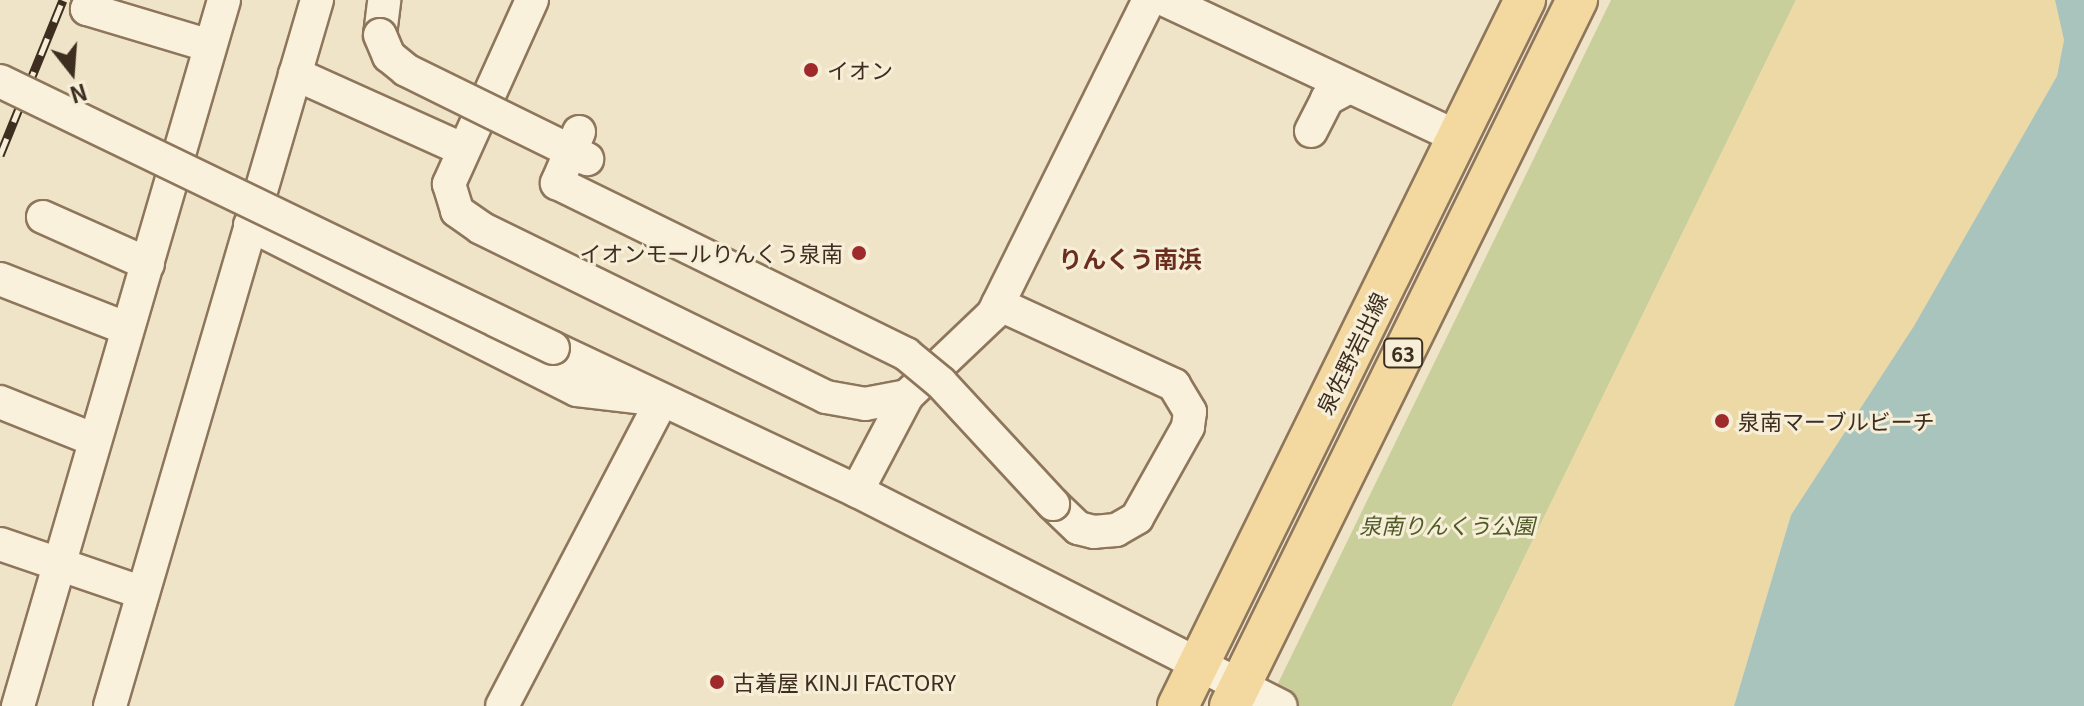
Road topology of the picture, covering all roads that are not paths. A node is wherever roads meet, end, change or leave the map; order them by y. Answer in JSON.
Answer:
{"nodes":[{"id":1,"x":91,"y":0,"type":"edge"},
{"id":2,"x":224,"y":0,"type":"edge"},
{"id":3,"x":317,"y":0,"type":"edge"},
{"id":4,"x":384,"y":0,"type":"edge"},
{"id":5,"x":532,"y":0,"type":"edge"},
{"id":6,"x":1149,"y":0,"type":"edge"},
{"id":7,"x":1165,"y":0,"type":"edge"},
{"id":8,"x":1525,"y":0,"type":"edge"},
{"id":9,"x":1577,"y":0,"type":"edge"},
{"id":10,"x":210,"y":46,"type":"junction"},
{"id":11,"x":295,"y":74,"type":"junction"},
{"id":12,"x":0,"y":81,"type":"edge"},
{"id":13,"x":1346,"y":89,"type":"junction"},
{"id":14,"x":1311,"y":131,"type":"dead end"},
{"id":15,"x":1457,"y":137,"type":"junction"},
{"id":16,"x":462,"y":149,"type":"junction"},
{"id":17,"x":43,"y":217,"type":"dead end"},
{"id":18,"x":250,"y":225,"type":"junction"},
{"id":19,"x":148,"y":264,"type":"junction"},
{"id":20,"x":0,"y":279,"type":"edge"},
{"id":21,"x":998,"y":304,"type":"junction"},
{"id":22,"x":126,"y":328,"type":"junction"},
{"id":23,"x":907,"y":396,"type":"junction"},
{"id":24,"x":662,"y":400,"type":"junction"},
{"id":25,"x":0,"y":402,"type":"edge"},
{"id":26,"x":95,"y":440,"type":"junction"},
{"id":27,"x":857,"y":491,"type":"junction"},
{"id":28,"x":0,"y":544,"type":"edge"},
{"id":29,"x":60,"y":564,"type":"junction"},
{"id":30,"x":143,"y":593,"type":"junction"},
{"id":31,"x":1200,"y":661,"type":"junction"},
{"id":32,"x":1235,"y":696,"type":"edge"},
{"id":33,"x":18,"y":706,"type":"edge"},
{"id":34,"x":110,"y":706,"type":"edge"},
{"id":35,"x":502,"y":706,"type":"edge"},
{"id":36,"x":1178,"y":706,"type":"edge"},
{"id":37,"x":1281,"y":706,"type":"edge"}],
"edges":[{"from":1,"to":10,"type":"street"},
{"from":2,"to":10,"type":"street"},
{"from":3,"to":11,"type":"street"},
{"from":4,"to":21,"type":"street","bridge":true},
{"from":5,"to":16,"type":"street"},
{"from":6,"to":21,"type":"street"},
{"from":7,"to":13,"type":"street"},
{"from":8,"to":15,"type":"main road","name":"泉佐野岩出線","number":"63"},
{"from":9,"to":32,"type":"main road","number":"63"},
{"from":10,"to":19,"type":"street"},
{"from":11,"to":16,"type":"street"},
{"from":11,"to":18,"type":"street"},
{"from":12,"to":24,"type":"street","bridge":true},
{"from":13,"to":14,"type":"street"},
{"from":13,"to":15,"type":"street"},
{"from":15,"to":31,"type":"main road","name":"泉佐野岩出線","number":"63"},
{"from":16,"to":23,"type":"street"},
{"from":17,"to":19,"type":"street"},
{"from":18,"to":24,"type":"street"},
{"from":18,"to":30,"type":"street"},
{"from":19,"to":22,"type":"street"},
{"from":20,"to":22,"type":"street"},
{"from":21,"to":23,"type":"street"},
{"from":22,"to":26,"type":"street"},
{"from":23,"to":27,"type":"street"},
{"from":24,"to":27,"type":"street"},
{"from":24,"to":35,"type":"street"},
{"from":25,"to":26,"type":"street"},
{"from":26,"to":29,"type":"street"},
{"from":27,"to":31,"type":"street"},
{"from":28,"to":29,"type":"street"},
{"from":29,"to":30,"type":"street"},
{"from":29,"to":33,"type":"street"},
{"from":30,"to":34,"type":"street"},
{"from":31,"to":32,"type":"street"},
{"from":31,"to":36,"type":"main road","name":"泉佐野岩出線","number":"63"},
{"from":32,"to":37,"type":"street"}]}
